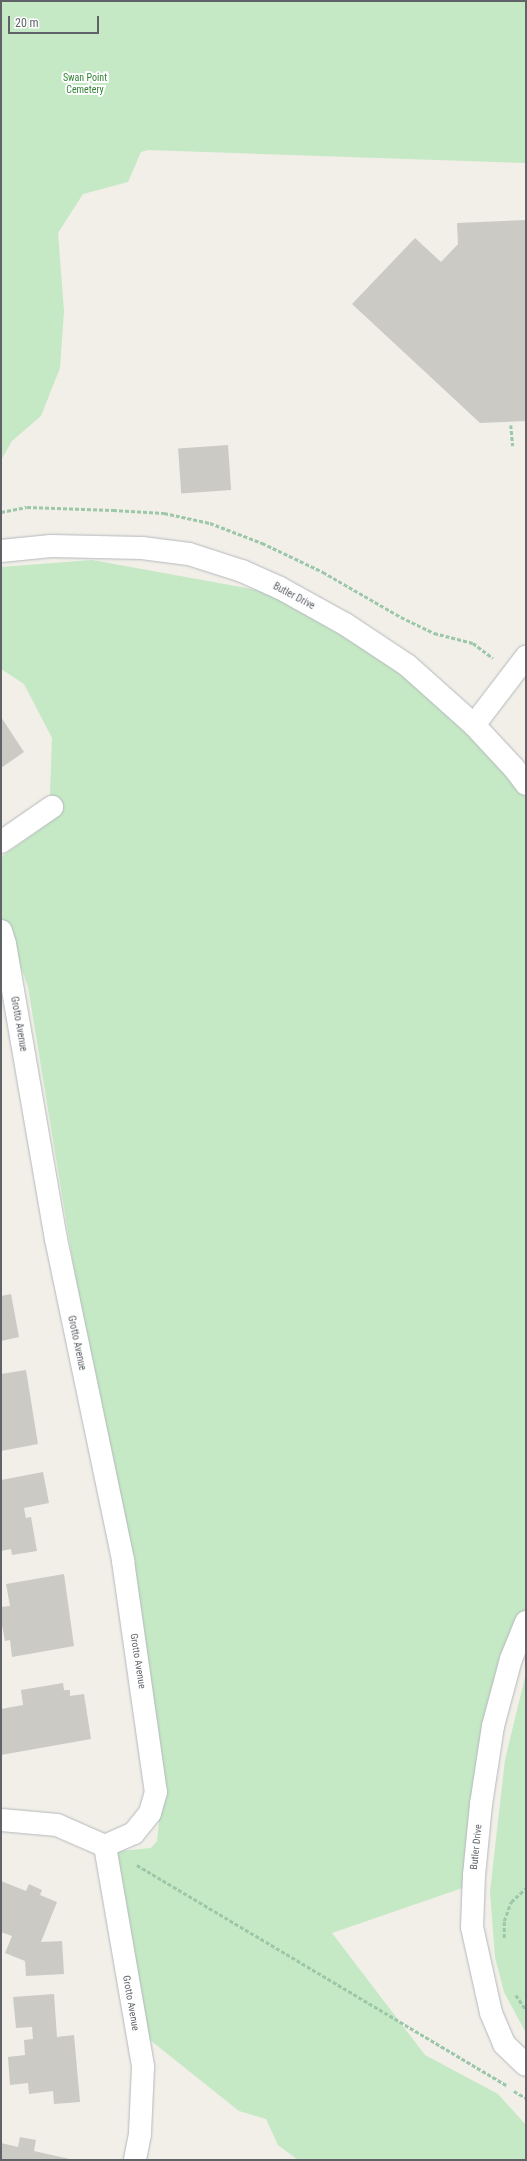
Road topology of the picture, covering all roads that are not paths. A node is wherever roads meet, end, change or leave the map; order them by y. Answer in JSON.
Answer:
{"nodes":[{"id":1,"x":1,"y":551,"type":"edge"},
{"id":2,"x":526,"y":657,"type":"edge"},
{"id":3,"x":474,"y":725,"type":"junction"},
{"id":4,"x":526,"y":784,"type":"edge"},
{"id":5,"x":52,"y":807,"type":"dead end"},
{"id":6,"x":1,"y":842,"type":"edge"},
{"id":7,"x":1,"y":931,"type":"edge"},
{"id":8,"x":526,"y":1622,"type":"edge"},
{"id":9,"x":1,"y":1820,"type":"edge"},
{"id":10,"x":105,"y":1846,"type":"junction"},
{"id":11,"x":526,"y":2065,"type":"edge"},
{"id":12,"x":135,"y":2160,"type":"edge"}],
"edges":[{"from":1,"to":3,"type":"street","name":"Butler Drive"},
{"from":2,"to":3,"type":"street"},
{"from":3,"to":4,"type":"street","name":"Butler Drive"},
{"from":5,"to":6,"type":"street"},
{"from":7,"to":10,"type":"street","name":"Grotto Avenue"},
{"from":8,"to":11,"type":"street","name":"Butler Drive"},
{"from":9,"to":10,"type":"street"},
{"from":10,"to":12,"type":"street","name":"Grotto Avenue"}]}
